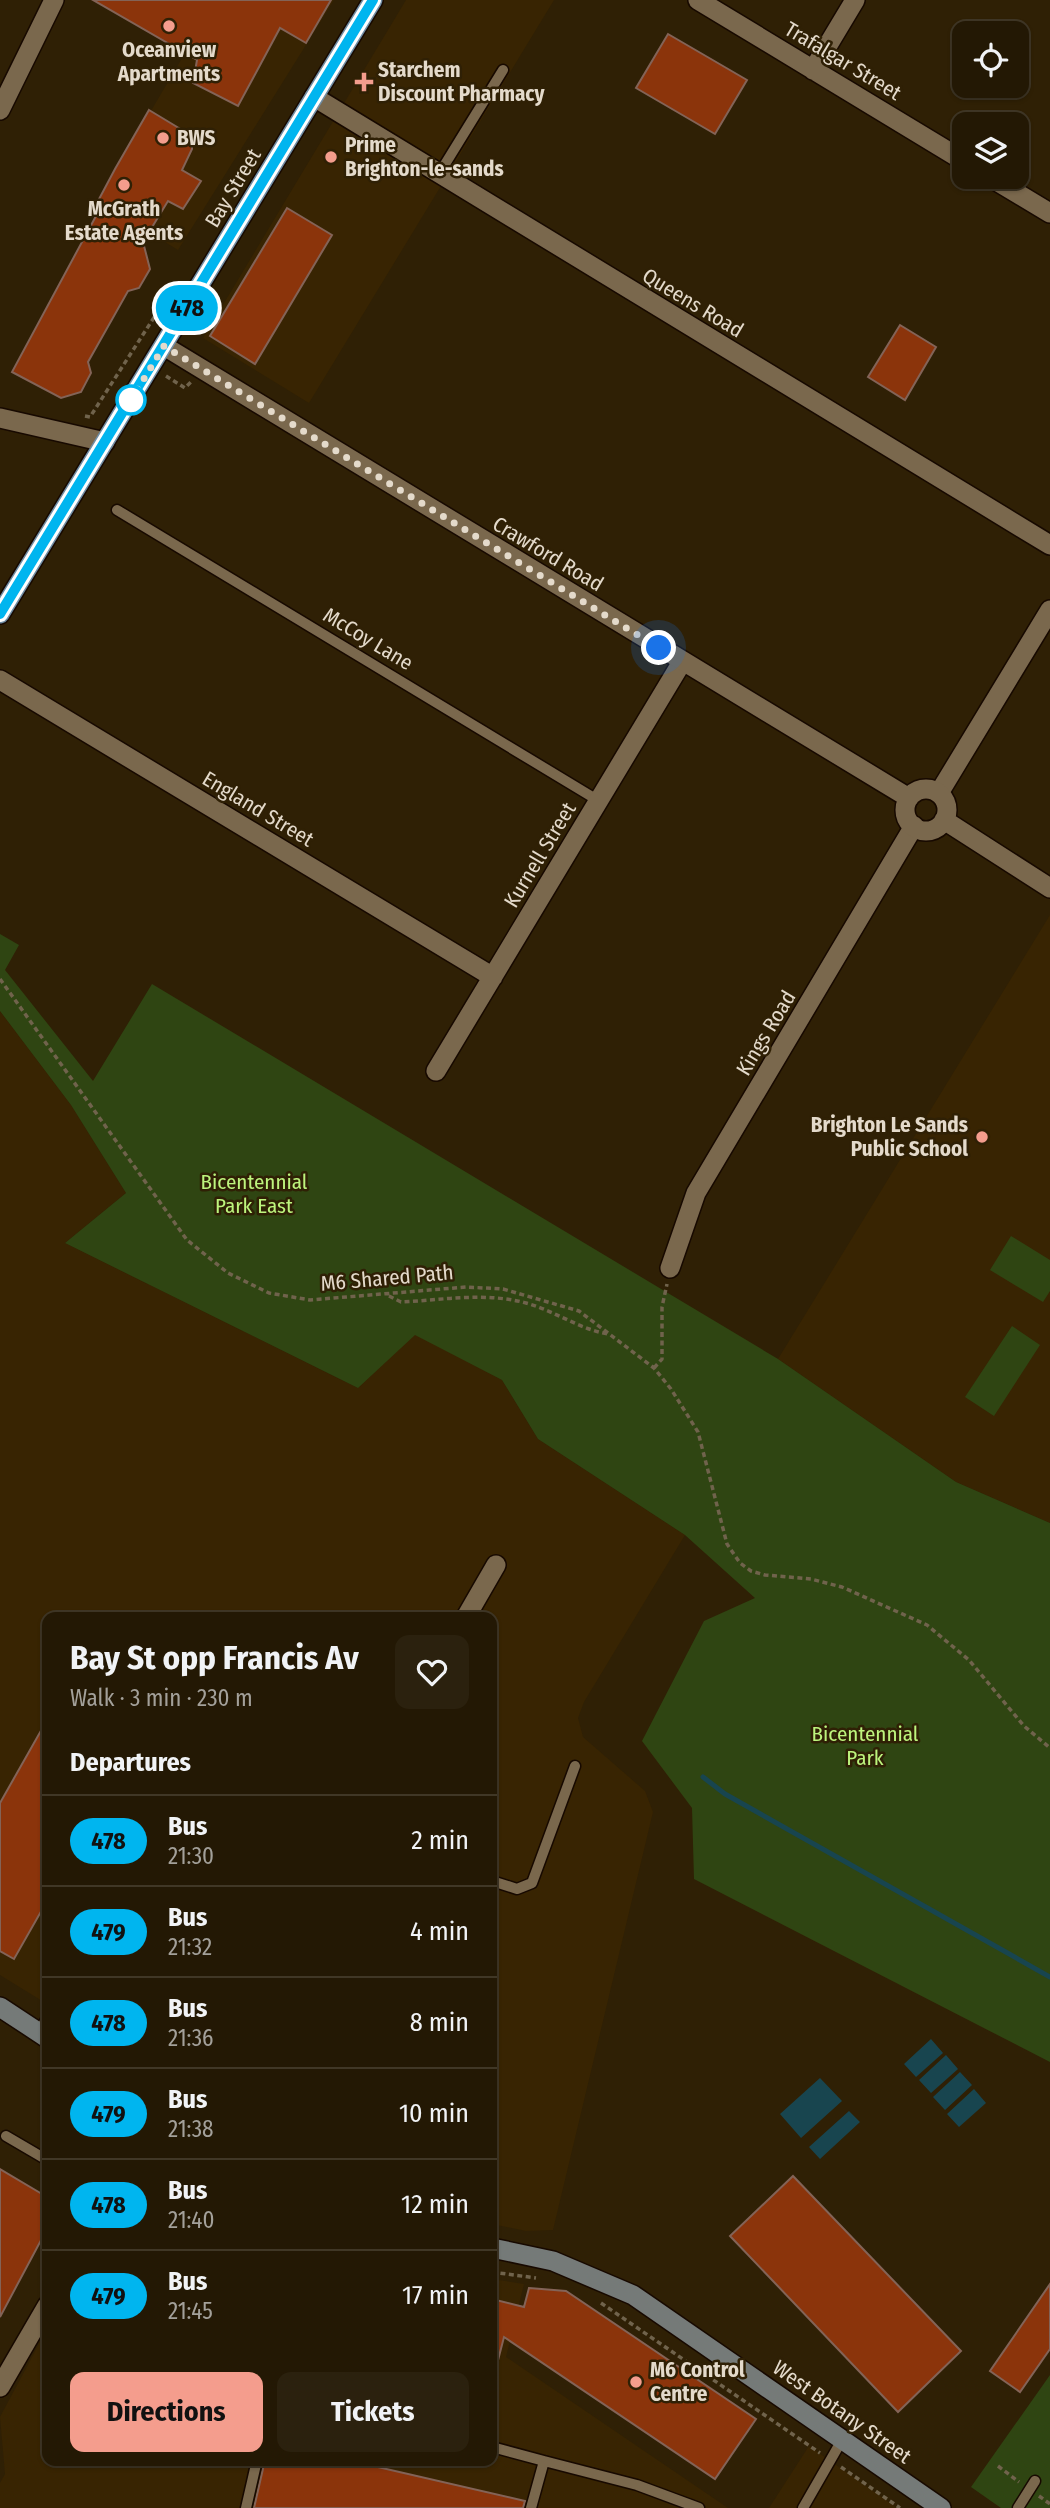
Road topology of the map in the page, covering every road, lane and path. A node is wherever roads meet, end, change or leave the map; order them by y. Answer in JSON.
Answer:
{"nodes":[{"id":1,"x":54,"y":0,"type":"edge"},
{"id":2,"x":373,"y":0,"type":"edge"},
{"id":3,"x":698,"y":0,"type":"edge"},
{"id":4,"x":855,"y":0,"type":"edge"},
{"id":5,"x":503,"y":70,"type":"dead end"},
{"id":6,"x":813,"y":70,"type":"junction"},
{"id":7,"x":314,"y":97,"type":"junction"},
{"id":8,"x":0,"y":110,"type":"edge"},
{"id":9,"x":952,"y":154,"type":"edge"},
{"id":10,"x":439,"y":174,"type":"junction"},
{"id":11,"x":1010,"y":189,"type":"edge"},
{"id":12,"x":1050,"y":213,"type":"edge"},
{"id":13,"x":162,"y":305,"type":"dead end"},
{"id":14,"x":164,"y":346,"type":"junction"},
{"id":15,"x":173,"y":380,"type":"dead end"},
{"id":16,"x":186,"y":388,"type":"dead end"},
{"id":17,"x":0,"y":418,"type":"edge"},
{"id":18,"x":69,"y":435,"type":"junction"},
{"id":19,"x":105,"y":442,"type":"junction"},
{"id":20,"x":117,"y":510,"type":"dead end"},
{"id":21,"x":1050,"y":545,"type":"edge"},
{"id":22,"x":1050,"y":610,"type":"edge"},
{"id":23,"x":0,"y":614,"type":"edge"},
{"id":24,"x":682,"y":662,"type":"junction"},
{"id":25,"x":0,"y":680,"type":"edge"},
{"id":26,"x":939,"y":793,"type":"junction"},
{"id":27,"x":909,"y":798,"type":"junction"},
{"id":28,"x":599,"y":801,"type":"junction"},
{"id":29,"x":944,"y":820,"type":"junction"},
{"id":30,"x":914,"y":826,"type":"junction"},
{"id":31,"x":1050,"y":888,"type":"edge"},
{"id":32,"x":493,"y":977,"type":"junction"},
{"id":33,"x":0,"y":979,"type":"edge"},
{"id":34,"x":436,"y":1071,"type":"dead end"},
{"id":35,"x":670,"y":1268,"type":"joint"},
{"id":36,"x":387,"y":1295,"type":"junction"},
{"id":37,"x":610,"y":1334,"type":"junction"},
{"id":38,"x":654,"y":1368,"type":"junction"},
{"id":39,"x":496,"y":1564,"type":"dead end"},
{"id":40,"x":469,"y":1612,"type":"edge"},
{"id":41,"x":1050,"y":1748,"type":"edge"},
{"id":42,"x":575,"y":1766,"type":"dead end"},
{"id":43,"x":497,"y":1883,"type":"edge"},
{"id":44,"x":0,"y":2007,"type":"edge"},
{"id":45,"x":42,"y":2028,"type":"edge"},
{"id":46,"x":6,"y":2136,"type":"dead end"},
{"id":47,"x":42,"y":2157,"type":"edge"},
{"id":48,"x":497,"y":2249,"type":"edge"},
{"id":49,"x":497,"y":2273,"type":"edge"},
{"id":50,"x":537,"y":2279,"type":"dead end"},
{"id":51,"x":596,"y":2299,"type":"dead end"},
{"id":52,"x":42,"y":2314,"type":"edge"},
{"id":53,"x":1,"y":2384,"type":"edge"},
{"id":54,"x":842,"y":2440,"type":"junction"},
{"id":55,"x":497,"y":2449,"type":"edge"},
{"id":56,"x":830,"y":2460,"type":"junction"},
{"id":57,"x":544,"y":2461,"type":"junction"},
{"id":58,"x":256,"y":2466,"type":"edge"},
{"id":59,"x":1035,"y":2481,"type":"dead end"},
{"id":60,"x":246,"y":2508,"type":"edge"},
{"id":61,"x":531,"y":2508,"type":"edge"},
{"id":62,"x":699,"y":2508,"type":"edge"},
{"id":63,"x":803,"y":2508,"type":"edge"},
{"id":64,"x":900,"y":2508,"type":"edge"},
{"id":65,"x":941,"y":2508,"type":"edge"},
{"id":66,"x":1018,"y":2508,"type":"edge"}],
"edges":[{"from":1,"to":8,"type":"street"},
{"from":2,"to":7,"type":"main road","name":"Bay Street"},
{"from":3,"to":6,"type":"street","name":"Trafalgar Street"},
{"from":4,"to":6,"type":"street"},
{"from":5,"to":10,"type":"lane"},
{"from":6,"to":9,"type":"street","name":"Trafalgar Street"},
{"from":7,"to":10,"type":"street","name":"Queens Road"},
{"from":7,"to":14,"type":"main road","name":"Bay Street"},
{"from":10,"to":21,"type":"street","name":"Queens Road"},
{"from":11,"to":12,"type":"street"},
{"from":13,"to":18,"type":"path"},
{"from":14,"to":19,"type":"main road","name":"Bay Street"},
{"from":14,"to":24,"type":"street","name":"Crawford Road"},
{"from":15,"to":16,"type":"path"},
{"from":17,"to":18,"type":"street"},
{"from":18,"to":19,"type":"street"},
{"from":19,"to":23,"type":"main road","name":"Bay Street"},
{"from":20,"to":28,"type":"lane","name":"McCoy Lane"},
{"from":22,"to":26,"type":"street"},
{"from":24,"to":27,"type":"street","name":"Crawford Road"},
{"from":24,"to":28,"type":"street","name":"Kurnell Street"},
{"from":25,"to":32,"type":"street","name":"England Street"},
{"from":26,"to":27,"type":"street"},
{"from":26,"to":29,"type":"street"},
{"from":27,"to":30,"type":"street"},
{"from":28,"to":32,"type":"street","name":"Kurnell Street"},
{"from":29,"to":30,"type":"street"},
{"from":29,"to":31,"type":"street"},
{"from":30,"to":35,"type":"street","name":"Kings Road"},
{"from":32,"to":34,"type":"street","name":"Kurnell Street"},
{"from":33,"to":36,"type":"path","name":"M6 Shared Path"},
{"from":35,"to":38,"type":"path"},
{"from":36,"to":37,"type":"path"},
{"from":36,"to":37,"type":"path","name":"M6 Shared Path"},
{"from":37,"to":38,"type":"path","name":"M6 Shared Path"},
{"from":38,"to":41,"type":"path","name":"M6 Shared Path"},
{"from":39,"to":40,"type":"street"},
{"from":42,"to":43,"type":"lane"},
{"from":44,"to":45,"type":"main road"},
{"from":46,"to":47,"type":"lane"},
{"from":48,"to":54,"type":"main road","name":"West Botany Street"},
{"from":49,"to":50,"type":"path"},
{"from":51,"to":56,"type":"path"},
{"from":52,"to":53,"type":"street"},
{"from":54,"to":56,"type":"lane"},
{"from":54,"to":65,"type":"main road","name":"West Botany Street"},
{"from":55,"to":57,"type":"lane"},
{"from":56,"to":63,"type":"lane"},
{"from":56,"to":64,"type":"path"},
{"from":57,"to":61,"type":"lane"},
{"from":57,"to":62,"type":"lane"},
{"from":58,"to":60,"type":"lane"},
{"from":59,"to":66,"type":"lane"}]}
